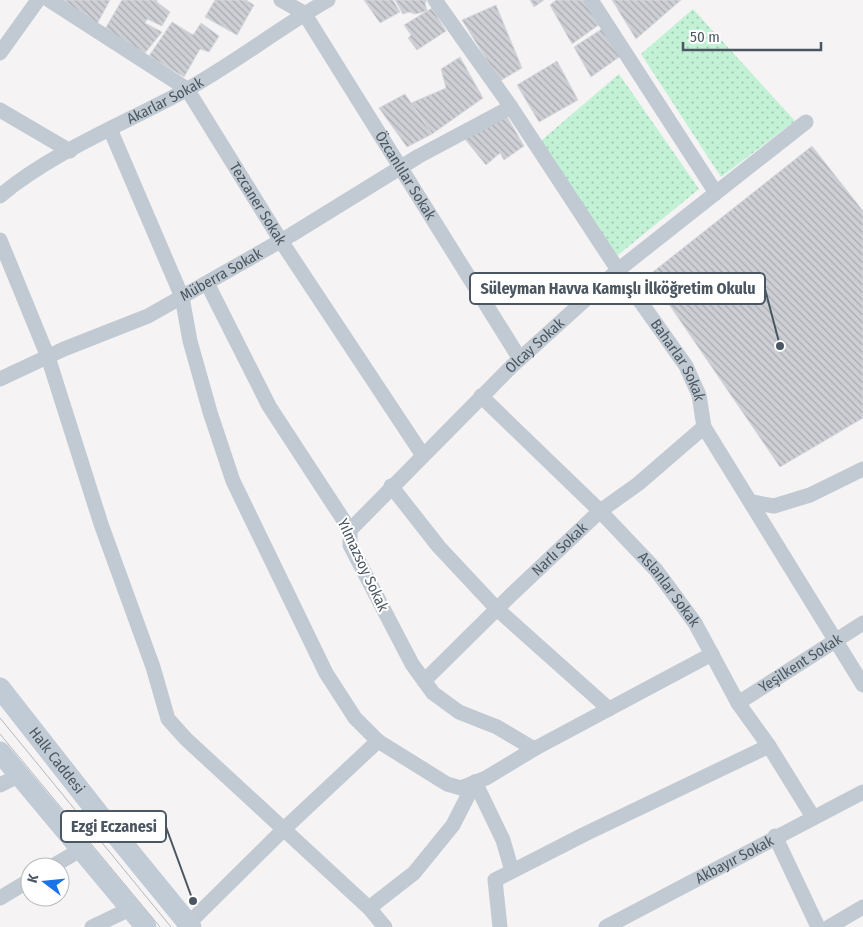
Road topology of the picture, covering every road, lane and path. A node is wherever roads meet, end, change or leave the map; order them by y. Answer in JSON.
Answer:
{"nodes":[{"id":1,"x":38,"y":0,"type":"edge"},
{"id":2,"x":48,"y":0,"type":"edge"},
{"id":3,"x":281,"y":0,"type":"edge"},
{"id":4,"x":328,"y":0,"type":"edge"},
{"id":5,"x":435,"y":0,"type":"edge"},
{"id":6,"x":591,"y":0,"type":"edge"},
{"id":7,"x":304,"y":13,"type":"junction"},
{"id":8,"x":0,"y":54,"type":"edge"},
{"id":9,"x":187,"y":89,"type":"junction"},
{"id":10,"x":511,"y":107,"type":"junction"},
{"id":11,"x":0,"y":110,"type":"edge"},
{"id":12,"x":806,"y":122,"type":"dead end"},
{"id":13,"x":110,"y":129,"type":"junction"},
{"id":14,"x":70,"y":151,"type":"junction"},
{"id":15,"x":400,"y":167,"type":"junction"},
{"id":16,"x":716,"y":193,"type":"junction"},
{"id":17,"x":0,"y":196,"type":"edge"},
{"id":18,"x":0,"y":240,"type":"edge"},
{"id":19,"x":281,"y":241,"type":"junction"},
{"id":20,"x":618,"y":270,"type":"junction"},
{"id":21,"x":207,"y":283,"type":"junction"},
{"id":22,"x":182,"y":297,"type":"junction"},
{"id":23,"x":48,"y":357,"type":"junction"},
{"id":24,"x":520,"y":359,"type":"junction"},
{"id":25,"x":0,"y":379,"type":"edge"},
{"id":26,"x":481,"y":396,"type":"junction"},
{"id":27,"x":704,"y":427,"type":"junction"},
{"id":28,"x":422,"y":454,"type":"junction"},
{"id":29,"x":862,"y":473,"type":"edge"},
{"id":30,"x":391,"y":486,"type":"junction"},
{"id":31,"x":752,"y":502,"type":"junction"},
{"id":32,"x":600,"y":511,"type":"junction"},
{"id":33,"x":350,"y":530,"type":"junction"},
{"id":34,"x":496,"y":609,"type":"junction"},
{"id":35,"x":863,"y":623,"type":"edge"},
{"id":36,"x":836,"y":640,"type":"junction"},
{"id":37,"x":712,"y":654,"type":"junction"},
{"id":38,"x":424,"y":681,"type":"junction"},
{"id":39,"x":863,"y":685,"type":"edge"},
{"id":40,"x":0,"y":688,"type":"edge"},
{"id":41,"x":738,"y":703,"type":"junction"},
{"id":42,"x":609,"y":709,"type":"junction"},
{"id":43,"x":378,"y":741,"type":"junction"},
{"id":44,"x":769,"y":746,"type":"junction"},
{"id":45,"x":534,"y":749,"type":"junction"},
{"id":46,"x":0,"y":752,"type":"edge"},
{"id":47,"x":20,"y":775,"type":"junction"},
{"id":48,"x":475,"y":782,"type":"junction"},
{"id":49,"x":0,"y":785,"type":"edge"},
{"id":50,"x":863,"y":792,"type":"edge"},
{"id":51,"x":812,"y":817,"type":"junction"},
{"id":52,"x":284,"y":829,"type":"junction"},
{"id":53,"x":775,"y":836,"type":"junction"},
{"id":54,"x":82,"y":849,"type":"junction"},
{"id":55,"x":69,"y":857,"type":"edge"},
{"id":56,"x":512,"y":871,"type":"junction"},
{"id":57,"x":20,"y":886,"type":"edge"},
{"id":58,"x":0,"y":898,"type":"edge"},
{"id":59,"x":863,"y":907,"type":"edge"},
{"id":60,"x":132,"y":908,"type":"junction"},
{"id":61,"x":369,"y":908,"type":"junction"},
{"id":62,"x":190,"y":926,"type":"edge"},
{"id":63,"x":92,"y":927,"type":"edge"},
{"id":64,"x":146,"y":927,"type":"edge"},
{"id":65,"x":385,"y":927,"type":"edge"},
{"id":66,"x":500,"y":927,"type":"edge"},
{"id":67,"x":606,"y":927,"type":"edge"},
{"id":68,"x":818,"y":927,"type":"edge"},
{"id":69,"x":829,"y":927,"type":"edge"}],
"edges":[{"from":1,"to":8,"type":"street"},
{"from":2,"to":9,"type":"street","name":"Tezcaner Sokak"},
{"from":3,"to":7,"type":"street","name":"Özcanlılar Sokak"},
{"from":4,"to":7,"type":"street","name":"Akarlar Sokak"},
{"from":5,"to":10,"type":"street","name":"Baharlar Sokak"},
{"from":6,"to":16,"type":"street"},
{"from":7,"to":9,"type":"street","name":"Akarlar Sokak"},
{"from":7,"to":15,"type":"street","name":"Özcanlılar Sokak"},
{"from":9,"to":13,"type":"street","name":"Akarlar Sokak"},
{"from":9,"to":19,"type":"street","name":"Tezcaner Sokak"},
{"from":10,"to":15,"type":"street","name":"Müberra Sokak"},
{"from":10,"to":20,"type":"street","name":"Baharlar Sokak"},
{"from":11,"to":14,"type":"street"},
{"from":12,"to":16,"type":"street","name":"Olcay Sokak"},
{"from":13,"to":14,"type":"street","name":"Akarlar Sokak"},
{"from":13,"to":22,"type":"street"},
{"from":14,"to":17,"type":"street","name":"Akarlar Sokak"},
{"from":15,"to":19,"type":"street","name":"Müberra Sokak"},
{"from":15,"to":24,"type":"street","name":"Özcanlılar Sokak"},
{"from":16,"to":20,"type":"street","name":"Olcay Sokak"},
{"from":18,"to":23,"type":"street"},
{"from":19,"to":21,"type":"street","name":"Müberra Sokak"},
{"from":19,"to":28,"type":"street","name":"Tezcaner Sokak"},
{"from":20,"to":24,"type":"street","name":"Olcay Sokak"},
{"from":20,"to":27,"type":"street","name":"Baharlar Sokak"},
{"from":21,"to":22,"type":"street","name":"Müberra Sokak"},
{"from":21,"to":33,"type":"street","name":"Yılmazsoy Sokak"},
{"from":22,"to":23,"type":"street","name":"Müberra Sokak"},
{"from":22,"to":43,"type":"street"},
{"from":23,"to":25,"type":"street","name":"Müberra Sokak"},
{"from":23,"to":52,"type":"street"},
{"from":24,"to":26,"type":"street","name":"Olcay Sokak"},
{"from":26,"to":28,"type":"street","name":"Olcay Sokak"},
{"from":26,"to":32,"type":"street","name":"Aslanlar Sokak"},
{"from":27,"to":31,"type":"street","name":"Baharlar Sokak"},
{"from":27,"to":32,"type":"street","name":"Narlı Sokak"},
{"from":28,"to":30,"type":"street","name":"Olcay Sokak"},
{"from":29,"to":31,"type":"street"},
{"from":30,"to":33,"type":"street","name":"Olcay Sokak"},
{"from":30,"to":34,"type":"street"},
{"from":31,"to":36,"type":"street","name":"Baharlar Sokak"},
{"from":32,"to":34,"type":"street","name":"Narlı Sokak"},
{"from":32,"to":37,"type":"street","name":"Aslanlar Sokak"},
{"from":33,"to":38,"type":"street","name":"Yılmazsoy Sokak"},
{"from":34,"to":38,"type":"street","name":"Narlı Sokak"},
{"from":34,"to":42,"type":"street"},
{"from":35,"to":36,"type":"street","name":"Yeşilkent Sokak"},
{"from":36,"to":39,"type":"street","name":"Baharlar Sokak"},
{"from":36,"to":41,"type":"street","name":"Yeşilkent Sokak"},
{"from":37,"to":41,"type":"street","name":"Aslanlar Sokak"},
{"from":37,"to":42,"type":"street"},
{"from":38,"to":45,"type":"street","name":"Yılmazsoy Sokak"},
{"from":40,"to":62,"type":"main road","name":"Halk Caddesi"},
{"from":41,"to":44,"type":"street","name":"Aslanlar Sokak"},
{"from":42,"to":45,"type":"street"},
{"from":43,"to":48,"type":"street"},
{"from":43,"to":52,"type":"street"},
{"from":44,"to":51,"type":"street","name":"Aslanlar Sokak"},
{"from":44,"to":56,"type":"street"},
{"from":45,"to":48,"type":"street"},
{"from":46,"to":47,"type":"main road"},
{"from":47,"to":49,"type":"street"},
{"from":47,"to":54,"type":"main road"},
{"from":48,"to":56,"type":"street"},
{"from":48,"to":61,"type":"street"},
{"from":50,"to":51,"type":"street","name":"Akbayır Sokak"},
{"from":51,"to":53,"type":"street","name":"Akbayır Sokak"},
{"from":52,"to":61,"type":"street"},
{"from":52,"to":62,"type":"street"},
{"from":53,"to":67,"type":"street","name":"Akbayır Sokak"},
{"from":53,"to":68,"type":"street"},
{"from":54,"to":55,"type":"street"},
{"from":54,"to":60,"type":"main road"},
{"from":56,"to":66,"type":"street"},
{"from":57,"to":58,"type":"street"},
{"from":59,"to":69,"type":"street"},
{"from":60,"to":63,"type":"street"},
{"from":60,"to":64,"type":"main road"},
{"from":61,"to":65,"type":"street"}]}
